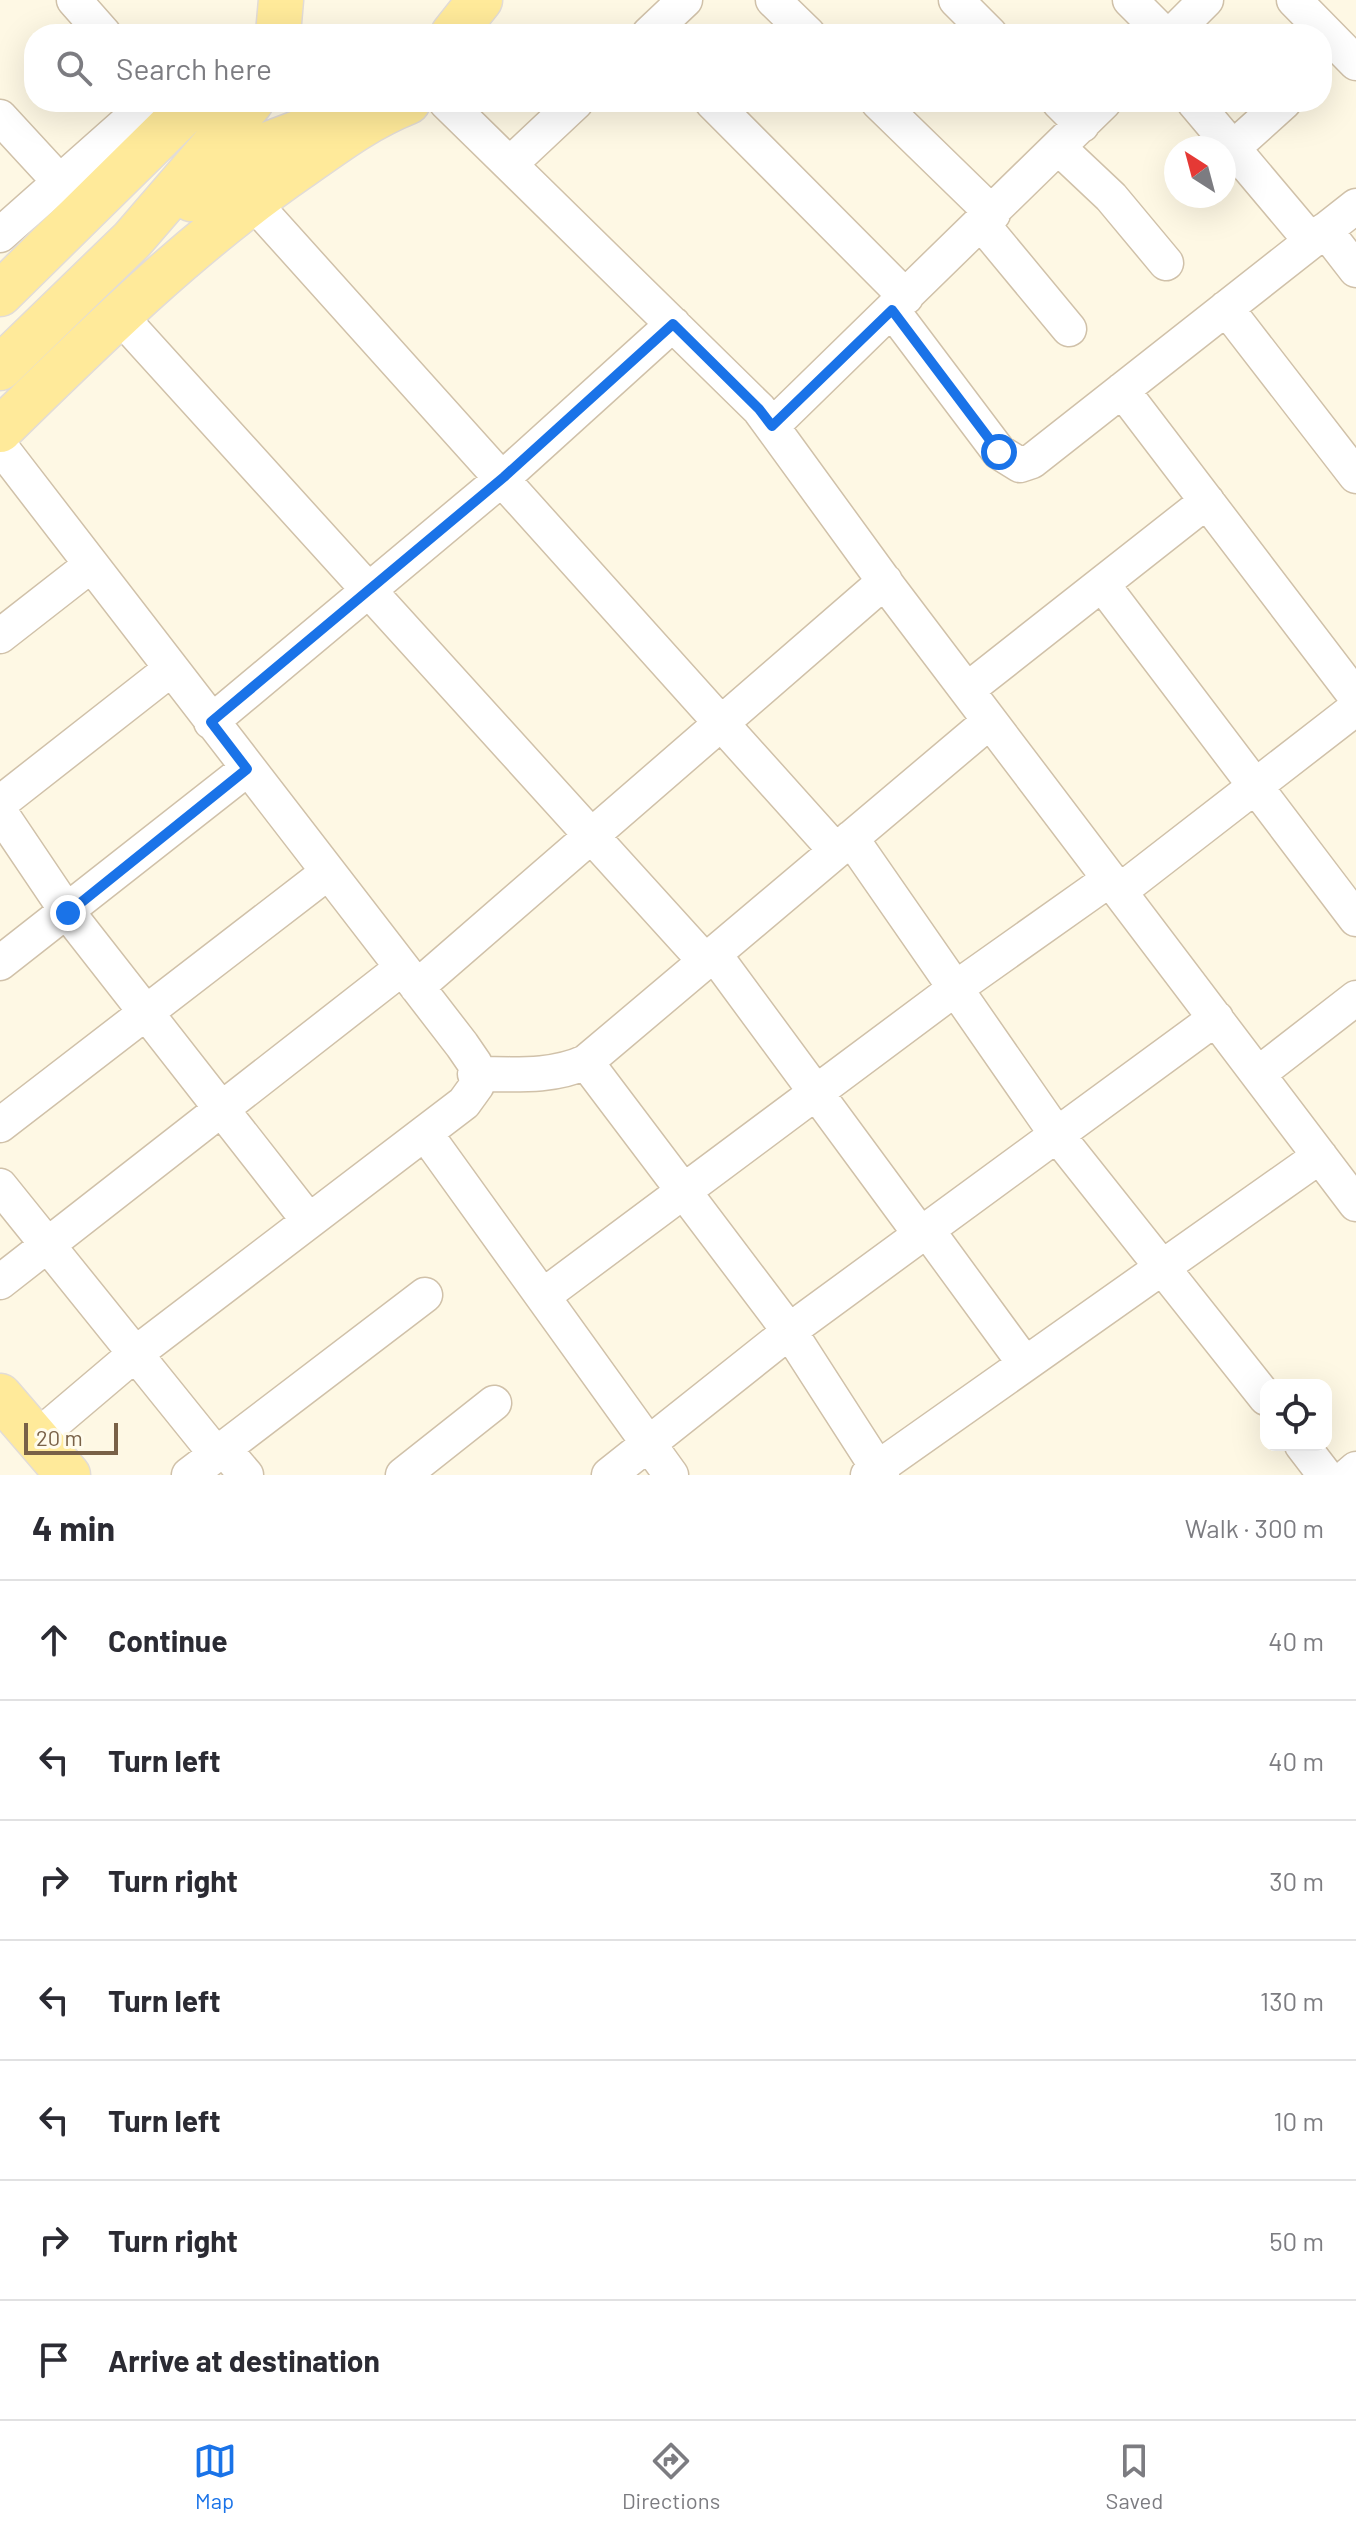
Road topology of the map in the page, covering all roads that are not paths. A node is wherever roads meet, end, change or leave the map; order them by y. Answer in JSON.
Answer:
{"nodes":[{"id":1,"x":74,"y":0,"type":"edge"},
{"id":2,"x":449,"y":0,"type":"edge"},
{"id":3,"x":480,"y":0,"type":"edge"},
{"id":4,"x":685,"y":0,"type":"edge"},
{"id":5,"x":773,"y":0,"type":"edge"},
{"id":6,"x":956,"y":0,"type":"edge"},
{"id":7,"x":1130,"y":0,"type":"edge"},
{"id":8,"x":1206,"y":0,"type":"edge"},
{"id":9,"x":1294,"y":0,"type":"edge"},
{"id":10,"x":95,"y":24,"type":"edge"},
{"id":11,"x":452,"y":24,"type":"edge"},
{"id":12,"x":461,"y":24,"type":"edge"},
{"id":13,"x":660,"y":24,"type":"edge"},
{"id":14,"x":798,"y":24,"type":"edge"},
{"id":15,"x":980,"y":24,"type":"edge"},
{"id":16,"x":1154,"y":24,"type":"edge"},
{"id":17,"x":1182,"y":24,"type":"edge"},
{"id":18,"x":1318,"y":24,"type":"edge"},
{"id":19,"x":138,"y":112,"type":"edge"},
{"id":20,"x":185,"y":112,"type":"edge"},
{"id":21,"x":242,"y":112,"type":"edge"},
{"id":22,"x":353,"y":112,"type":"edge"},
{"id":23,"x":360,"y":112,"type":"edge"},
{"id":24,"x":456,"y":112,"type":"edge"},
{"id":25,"x":565,"y":112,"type":"edge"},
{"id":26,"x":721,"y":112,"type":"edge"},
{"id":27,"x":887,"y":112,"type":"edge"},
{"id":28,"x":1202,"y":112,"type":"edge"},
{"id":29,"x":1273,"y":112,"type":"edge"},
{"id":30,"x":0,"y":117,"type":"edge"},
{"id":31,"x":1076,"y":119,"type":"edge"},
{"id":32,"x":1223,"y":136,"type":"edge"},
{"id":33,"x":1236,"y":145,"type":"edge"},
{"id":34,"x":1236,"y":151,"type":"edge"},
{"id":35,"x":510,"y":164,"type":"junction"},
{"id":36,"x":59,"y":181,"type":"junction"},
{"id":37,"x":252,"y":201,"type":"junction"},
{"id":38,"x":1356,"y":206,"type":"edge"},
{"id":39,"x":988,"y":219,"type":"junction"},
{"id":40,"x":0,"y":235,"type":"edge"},
{"id":41,"x":1318,"y":236,"type":"junction"},
{"id":42,"x":132,"y":240,"type":"junction"},
{"id":43,"x":1166,"y":263,"type":"dead end"},
{"id":44,"x":1356,"y":270,"type":"edge"},
{"id":45,"x":0,"y":294,"type":"edge"},
{"id":46,"x":899,"y":303,"type":"junction"},
{"id":47,"x":1226,"y":308,"type":"junction"},
{"id":48,"x":118,"y":314,"type":"junction"},
{"id":49,"x":673,"y":324,"type":"junction"},
{"id":50,"x":1069,"y":329,"type":"dead end"},
{"id":51,"x":0,"y":368,"type":"edge"},
{"id":52,"x":1122,"y":390,"type":"junction"},
{"id":53,"x":772,"y":426,"type":"junction"},
{"id":54,"x":0,"y":430,"type":"edge"},
{"id":55,"x":0,"y":446,"type":"edge"},
{"id":56,"x":1356,"y":476,"type":"edge"},
{"id":57,"x":504,"y":477,"type":"junction"},
{"id":58,"x":1207,"y":501,"type":"junction"},
{"id":59,"x":91,"y":565,"type":"junction"},
{"id":60,"x":885,"y":581,"type":"junction"},
{"id":61,"x":1102,"y":584,"type":"junction"},
{"id":62,"x":368,"y":590,"type":"junction"},
{"id":63,"x":0,"y":636,"type":"edge"},
{"id":64,"x":171,"y":669,"type":"junction"},
{"id":65,"x":967,"y":690,"type":"junction"},
{"id":66,"x":1356,"y":697,"type":"edge"},
{"id":67,"x":1356,"y":708,"type":"edge"},
{"id":68,"x":990,"y":721,"type":"junction"},
{"id":69,"x":211,"y":722,"type":"junction"},
{"id":70,"x":722,"y":724,"type":"junction"},
{"id":71,"x":247,"y":769,"type":"junction"},
{"id":72,"x":1256,"y":785,"type":"junction"},
{"id":73,"x":0,"y":803,"type":"edge"},
{"id":74,"x":0,"y":812,"type":"edge"},
{"id":75,"x":593,"y":838,"type":"junction"},
{"id":76,"x":843,"y":845,"type":"junction"},
{"id":77,"x":327,"y":873,"type":"junction"},
{"id":78,"x":1115,"y":885,"type":"junction"},
{"id":79,"x":68,"y":913,"type":"junction"},
{"id":80,"x":1356,"y":919,"type":"edge"},
{"id":81,"x":710,"y":957,"type":"junction"},
{"id":82,"x":0,"y":963,"type":"edge"},
{"id":83,"x":410,"y":978,"type":"junction"},
{"id":84,"x":956,"y":988,"type":"junction"},
{"id":85,"x":1356,"y":998,"type":"edge"},
{"id":86,"x":146,"y":1013,"type":"junction"},
{"id":87,"x":1216,"y":1018,"type":"junction"},
{"id":88,"x":586,"y":1062,"type":"junction"},
{"id":89,"x":475,"y":1074,"type":"junction"},
{"id":90,"x":1258,"y":1074,"type":"junction"},
{"id":91,"x":815,"y":1091,"type":"junction"},
{"id":92,"x":223,"y":1109,"type":"junction"},
{"id":93,"x":0,"y":1125,"type":"edge"},
{"id":94,"x":425,"y":1133,"type":"junction"},
{"id":95,"x":1057,"y":1135,"type":"junction"},
{"id":96,"x":1320,"y":1156,"type":"junction"},
{"id":97,"x":0,"y":1186,"type":"edge"},
{"id":98,"x":683,"y":1190,"type":"junction"},
{"id":99,"x":1356,"y":1204,"type":"edge"},
{"id":100,"x":309,"y":1221,"type":"junction"},
{"id":101,"x":924,"y":1233,"type":"junction"},
{"id":102,"x":48,"y":1246,"type":"junction"},
{"id":103,"x":1163,"y":1266,"type":"junction"},
{"id":104,"x":0,"y":1282,"type":"edge"},
{"id":105,"x":425,"y":1295,"type":"dead end"},
{"id":106,"x":543,"y":1296,"type":"junction"},
{"id":107,"x":790,"y":1332,"type":"junction"},
{"id":108,"x":135,"y":1354,"type":"junction"},
{"id":109,"x":1025,"y":1364,"type":"junction"},
{"id":110,"x":1260,"y":1390,"type":"edge"},
{"id":111,"x":0,"y":1396,"type":"edge"},
{"id":112,"x":494,"y":1403,"type":"dead end"},
{"id":113,"x":36,"y":1438,"type":"junction"},
{"id":114,"x":649,"y":1443,"type":"junction"},
{"id":115,"x":1307,"y":1451,"type":"edge"},
{"id":116,"x":220,"y":1452,"type":"junction"},
{"id":117,"x":1356,"y":1469,"type":"edge"},
{"id":118,"x":876,"y":1473,"type":"edge"},
{"id":119,"x":68,"y":1475,"type":"edge"},
{"id":120,"x":189,"y":1475,"type":"edge"},
{"id":121,"x":246,"y":1475,"type":"edge"},
{"id":122,"x":403,"y":1475,"type":"edge"},
{"id":123,"x":609,"y":1475,"type":"edge"},
{"id":124,"x":671,"y":1475,"type":"edge"},
{"id":125,"x":1325,"y":1475,"type":"edge"},
{"id":126,"x":1349,"y":1475,"type":"edge"}],
"edges":[{"from":1,"to":10,"type":"street"},
{"from":2,"to":11,"type":"main road"},
{"from":3,"to":12,"type":"main road"},
{"from":4,"to":13,"type":"street"},
{"from":5,"to":14,"type":"street"},
{"from":6,"to":15,"type":"street"},
{"from":7,"to":16,"type":"street"},
{"from":8,"to":17,"type":"street"},
{"from":9,"to":18,"type":"street"},
{"from":19,"to":36,"type":"street"},
{"from":20,"to":45,"type":"main road"},
{"from":21,"to":42,"type":"main road"},
{"from":22,"to":42,"type":"main road"},
{"from":23,"to":37,"type":"main road"},
{"from":24,"to":35,"type":"street"},
{"from":25,"to":35,"type":"street"},
{"from":26,"to":46,"type":"street"},
{"from":27,"to":39,"type":"street"},
{"from":28,"to":32,"type":"street"},
{"from":29,"to":33,"type":"street"},
{"from":30,"to":36,"type":"street"},
{"from":31,"to":39,"type":"street"},
{"from":31,"to":43,"type":"street"},
{"from":34,"to":41,"type":"street"},
{"from":35,"to":49,"type":"street"},
{"from":36,"to":40,"type":"street"},
{"from":37,"to":48,"type":"main road"},
{"from":37,"to":57,"type":"street"},
{"from":38,"to":41,"type":"street"},
{"from":39,"to":46,"type":"street"},
{"from":39,"to":50,"type":"street"},
{"from":41,"to":44,"type":"street"},
{"from":41,"to":47,"type":"street"},
{"from":42,"to":51,"type":"main road"},
{"from":46,"to":52,"type":"street"},
{"from":46,"to":53,"type":"street"},
{"from":47,"to":52,"type":"street"},
{"from":47,"to":56,"type":"street"},
{"from":48,"to":54,"type":"main road"},
{"from":48,"to":62,"type":"street"},
{"from":49,"to":53,"type":"street"},
{"from":49,"to":57,"type":"street"},
{"from":52,"to":58,"type":"street"},
{"from":53,"to":60,"type":"street"},
{"from":55,"to":59,"type":"street"},
{"from":57,"to":62,"type":"street"},
{"from":57,"to":70,"type":"street"},
{"from":58,"to":61,"type":"street"},
{"from":58,"to":66,"type":"street"},
{"from":59,"to":63,"type":"street"},
{"from":59,"to":64,"type":"street"},
{"from":60,"to":65,"type":"street"},
{"from":60,"to":70,"type":"street"},
{"from":61,"to":65,"type":"street"},
{"from":61,"to":72,"type":"street"},
{"from":62,"to":69,"type":"street"},
{"from":62,"to":75,"type":"street"},
{"from":64,"to":69,"type":"street"},
{"from":64,"to":73,"type":"street"},
{"from":65,"to":68,"type":"street"},
{"from":67,"to":72,"type":"street"},
{"from":68,"to":76,"type":"street"},
{"from":68,"to":78,"type":"street"},
{"from":69,"to":71,"type":"street"},
{"from":70,"to":75,"type":"street"},
{"from":70,"to":76,"type":"street"},
{"from":71,"to":77,"type":"street"},
{"from":71,"to":79,"type":"street"},
{"from":72,"to":78,"type":"street"},
{"from":72,"to":80,"type":"street"},
{"from":74,"to":79,"type":"street"},
{"from":75,"to":81,"type":"street"},
{"from":75,"to":83,"type":"street"},
{"from":76,"to":81,"type":"street"},
{"from":76,"to":84,"type":"street"},
{"from":77,"to":83,"type":"street"},
{"from":77,"to":86,"type":"street"},
{"from":78,"to":84,"type":"street"},
{"from":78,"to":87,"type":"street"},
{"from":79,"to":82,"type":"street"},
{"from":79,"to":86,"type":"street"},
{"from":81,"to":88,"type":"street"},
{"from":81,"to":91,"type":"street"},
{"from":83,"to":89,"type":"street"},
{"from":83,"to":92,"type":"street"},
{"from":84,"to":91,"type":"street"},
{"from":84,"to":95,"type":"street"},
{"from":85,"to":90,"type":"street"},
{"from":86,"to":92,"type":"street"},
{"from":86,"to":93,"type":"street"},
{"from":87,"to":90,"type":"street"},
{"from":87,"to":95,"type":"street"},
{"from":88,"to":89,"type":"street"},
{"from":88,"to":98,"type":"street"},
{"from":89,"to":94,"type":"street"},
{"from":90,"to":96,"type":"street"},
{"from":91,"to":98,"type":"street"},
{"from":91,"to":101,"type":"street"},
{"from":92,"to":100,"type":"street"},
{"from":92,"to":102,"type":"street"},
{"from":94,"to":100,"type":"street"},
{"from":94,"to":106,"type":"street"},
{"from":95,"to":101,"type":"street"},
{"from":95,"to":103,"type":"street"},
{"from":96,"to":99,"type":"street"},
{"from":96,"to":103,"type":"street"},
{"from":97,"to":102,"type":"street"},
{"from":98,"to":106,"type":"street"},
{"from":98,"to":107,"type":"street"},
{"from":100,"to":108,"type":"street"},
{"from":101,"to":107,"type":"street"},
{"from":101,"to":109,"type":"street"},
{"from":102,"to":104,"type":"street"},
{"from":102,"to":108,"type":"street"},
{"from":103,"to":109,"type":"street"},
{"from":103,"to":110,"type":"street"},
{"from":105,"to":116,"type":"street"},
{"from":106,"to":114,"type":"street"},
{"from":107,"to":114,"type":"street"},
{"from":107,"to":118,"type":"street"},
{"from":108,"to":113,"type":"street"},
{"from":108,"to":116,"type":"street"},
{"from":109,"to":118,"type":"street"},
{"from":111,"to":113,"type":"main road"},
{"from":112,"to":122,"type":"street"},
{"from":113,"to":119,"type":"main road"},
{"from":114,"to":123,"type":"street"},
{"from":114,"to":124,"type":"street"},
{"from":115,"to":125,"type":"street"},
{"from":116,"to":120,"type":"street"},
{"from":116,"to":121,"type":"street"},
{"from":117,"to":126,"type":"street"}]}
